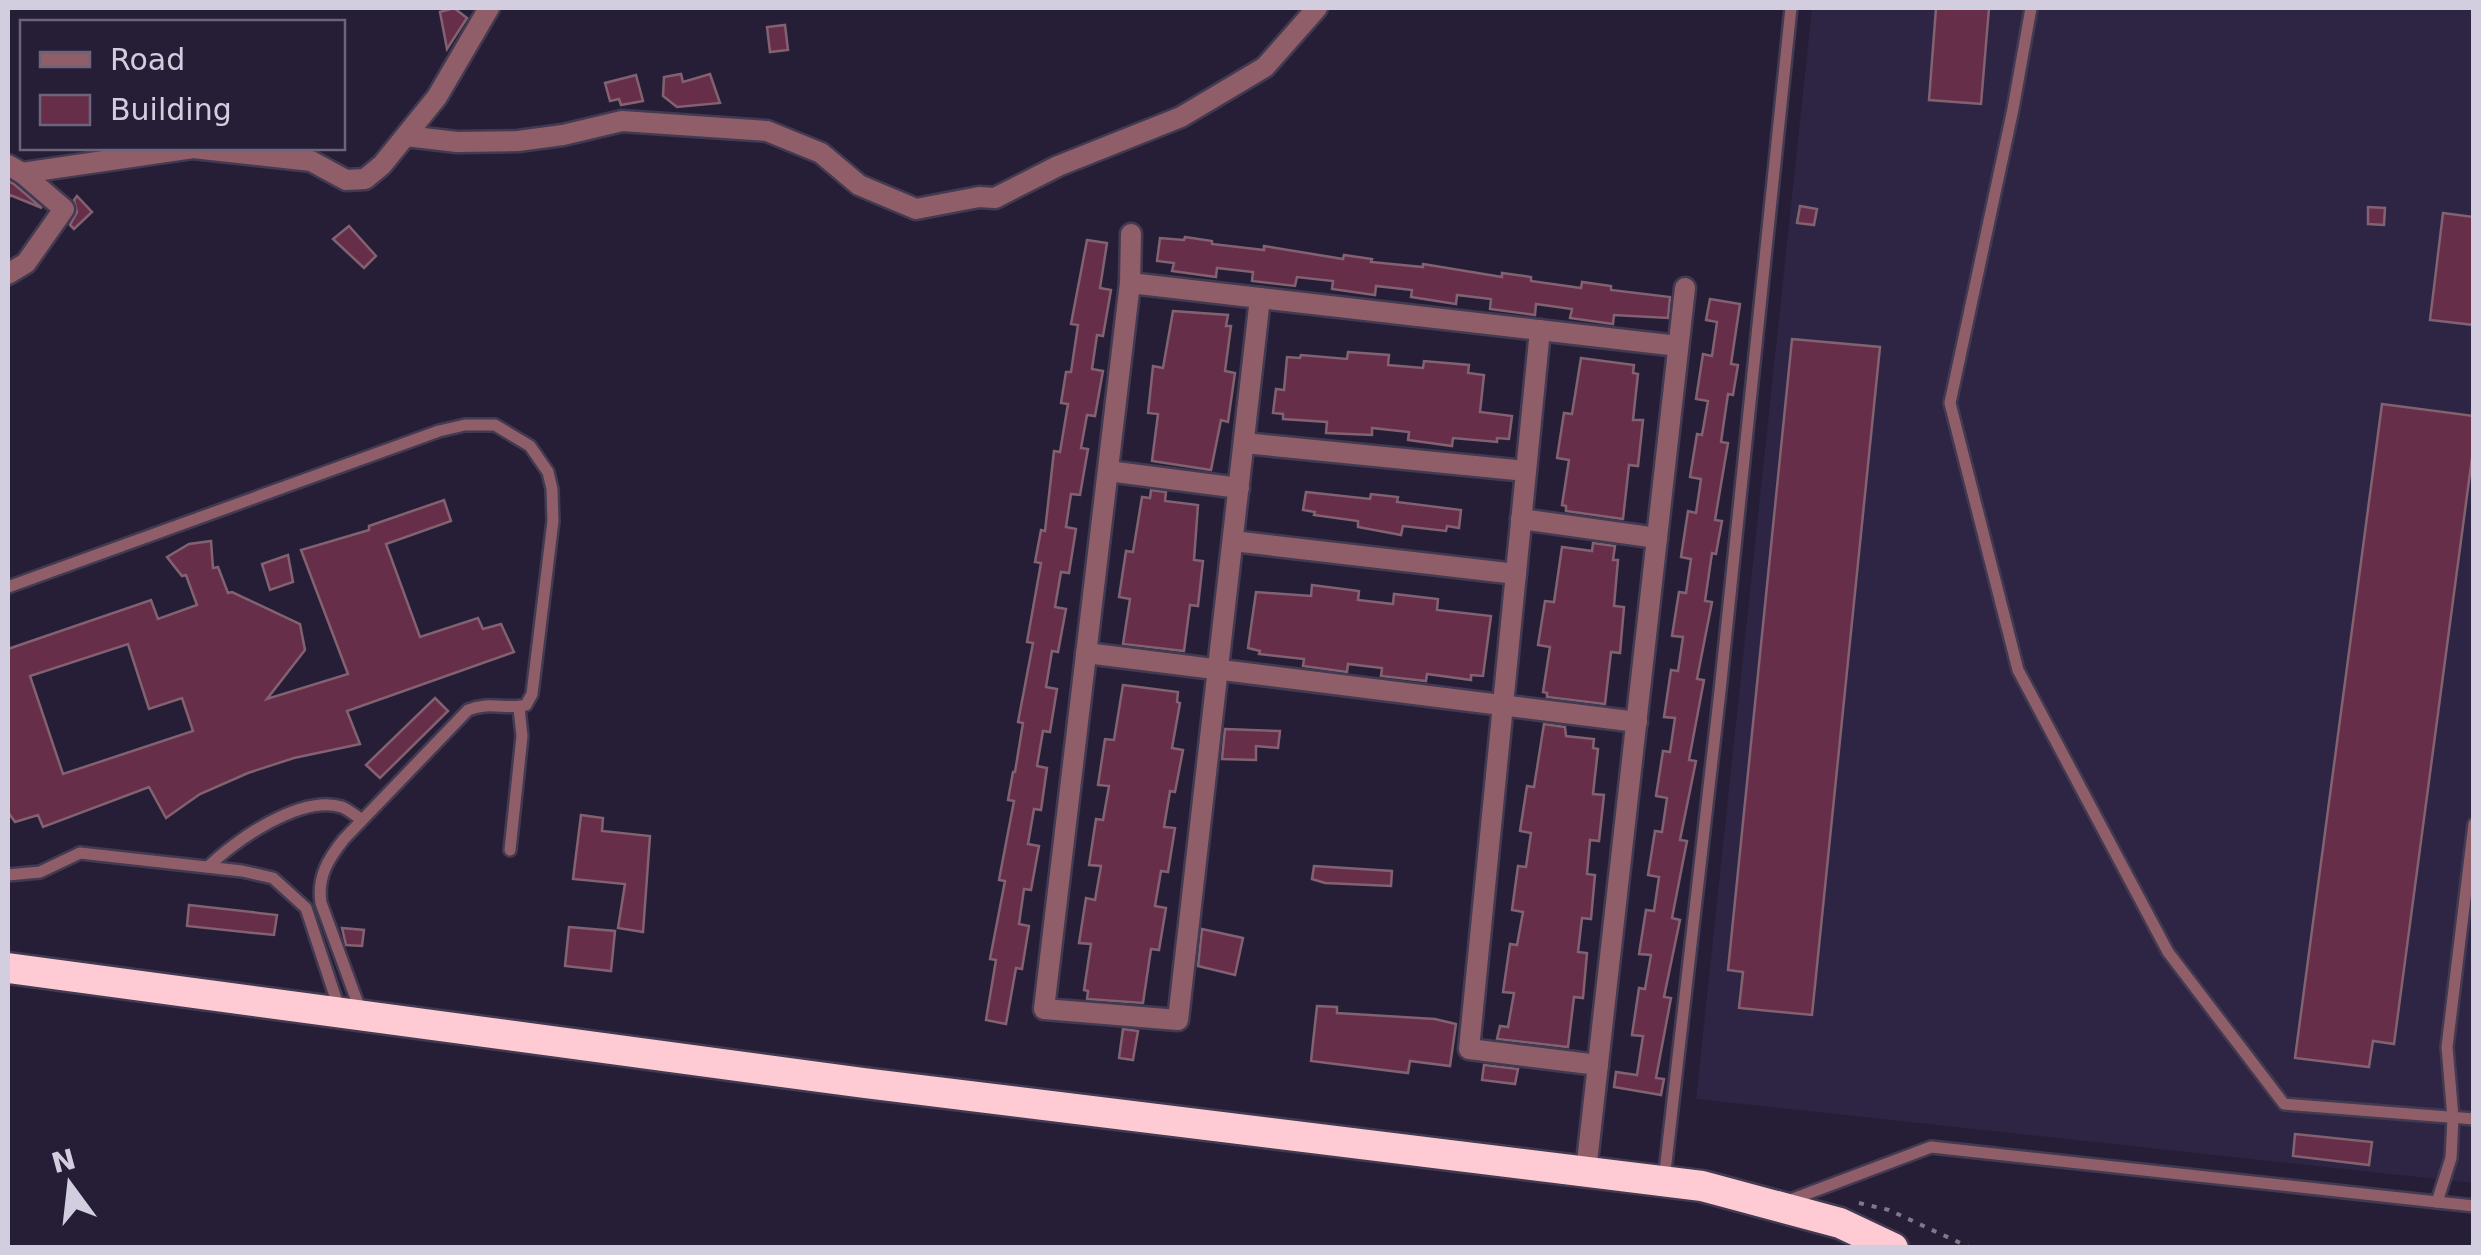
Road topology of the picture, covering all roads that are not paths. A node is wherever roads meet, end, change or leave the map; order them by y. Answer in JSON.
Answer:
{"nodes":[{"id":1,"x":489,"y":8,"type":"edge"},
{"id":2,"x":1317,"y":8,"type":"edge"},
{"id":3,"x":1791,"y":8,"type":"edge"},
{"id":4,"x":2031,"y":8,"type":"edge"},
{"id":5,"x":406,"y":136,"type":"junction"},
{"id":6,"x":182,"y":150,"type":"edge"},
{"id":7,"x":210,"y":150,"type":"edge"},
{"id":8,"x":15,"y":169,"type":"edge"},
{"id":9,"x":1131,"y":234,"type":"dead end"},
{"id":10,"x":8,"y":274,"type":"edge"},
{"id":11,"x":1130,"y":283,"type":"junction"},
{"id":12,"x":1685,"y":288,"type":"dead end"},
{"id":13,"x":1260,"y":298,"type":"junction"},
{"id":14,"x":1540,"y":330,"type":"junction"},
{"id":15,"x":1678,"y":346,"type":"junction"},
{"id":16,"x":1244,"y":443,"type":"junction"},
{"id":17,"x":1108,"y":471,"type":"junction"},
{"id":18,"x":1526,"y":471,"type":"junction"},
{"id":19,"x":1239,"y":488,"type":"junction"},
{"id":20,"x":1521,"y":519,"type":"junction"},
{"id":21,"x":1657,"y":538,"type":"junction"},
{"id":22,"x":1233,"y":541,"type":"junction"},
{"id":23,"x":1516,"y":574,"type":"junction"},
{"id":24,"x":8,"y":587,"type":"edge"},
{"id":25,"x":1086,"y":653,"type":"junction"},
{"id":26,"x":1218,"y":669,"type":"junction"},
{"id":27,"x":1503,"y":705,"type":"junction"},
{"id":28,"x":519,"y":708,"type":"junction"},
{"id":29,"x":1637,"y":722,"type":"junction"},
{"id":30,"x":362,"y":820,"type":"junction"},
{"id":31,"x":2474,"y":824,"type":"edge"},
{"id":32,"x":510,"y":850,"type":"dead end"},
{"id":33,"x":208,"y":867,"type":"junction"},
{"id":34,"x":8,"y":875,"type":"edge"},
{"id":35,"x":8,"y":968,"type":"edge"},
{"id":36,"x":352,"y":1014,"type":"junction"},
{"id":37,"x":1598,"y":1065,"type":"junction"},
{"id":38,"x":2452,"y":1118,"type":"junction"},
{"id":39,"x":2474,"y":1119,"type":"edge"},
{"id":40,"x":1586,"y":1171,"type":"junction"},
{"id":41,"x":1664,"y":1180,"type":"junction"},
{"id":42,"x":2437,"y":1202,"type":"junction"},
{"id":43,"x":1776,"y":1205,"type":"junction"},
{"id":44,"x":2474,"y":1206,"type":"edge"},
{"id":45,"x":1893,"y":1248,"type":"edge"}],
"edges":[{"from":1,"to":5,"type":"street"},
{"from":2,"to":5,"type":"street"},
{"from":3,"to":41,"type":"lane"},
{"from":4,"to":38,"type":"lane"},
{"from":5,"to":7,"type":"street"},
{"from":6,"to":8,"type":"street"},
{"from":8,"to":10,"type":"street"},
{"from":9,"to":11,"type":"street"},
{"from":11,"to":13,"type":"street"},
{"from":11,"to":17,"type":"street"},
{"from":12,"to":15,"type":"street"},
{"from":13,"to":14,"type":"street"},
{"from":13,"to":16,"type":"street"},
{"from":14,"to":15,"type":"street"},
{"from":14,"to":18,"type":"street"},
{"from":15,"to":21,"type":"street"},
{"from":16,"to":18,"type":"street"},
{"from":16,"to":19,"type":"street"},
{"from":17,"to":19,"type":"street"},
{"from":17,"to":25,"type":"street"},
{"from":18,"to":20,"type":"street"},
{"from":19,"to":22,"type":"street"},
{"from":20,"to":21,"type":"street"},
{"from":20,"to":23,"type":"street"},
{"from":21,"to":29,"type":"street"},
{"from":22,"to":23,"type":"street"},
{"from":22,"to":26,"type":"street"},
{"from":23,"to":27,"type":"street"},
{"from":24,"to":28,"type":"lane"},
{"from":25,"to":26,"type":"street"},
{"from":25,"to":26,"type":"street"},
{"from":26,"to":27,"type":"street"},
{"from":27,"to":29,"type":"street"},
{"from":27,"to":37,"type":"street"},
{"from":28,"to":30,"type":"lane"},
{"from":28,"to":32,"type":"lane"},
{"from":29,"to":37,"type":"street"},
{"from":30,"to":33,"type":"lane"},
{"from":30,"to":36,"type":"lane"},
{"from":31,"to":38,"type":"lane"},
{"from":33,"to":34,"type":"lane"},
{"from":33,"to":36,"type":"lane"},
{"from":35,"to":36,"type":"highway"},
{"from":36,"to":40,"type":"highway"},
{"from":37,"to":40,"type":"street"},
{"from":38,"to":39,"type":"lane"},
{"from":38,"to":42,"type":"lane"},
{"from":40,"to":41,"type":"highway"},
{"from":41,"to":43,"type":"highway"},
{"from":42,"to":43,"type":"lane"},
{"from":42,"to":44,"type":"lane"},
{"from":43,"to":45,"type":"highway"}]}
